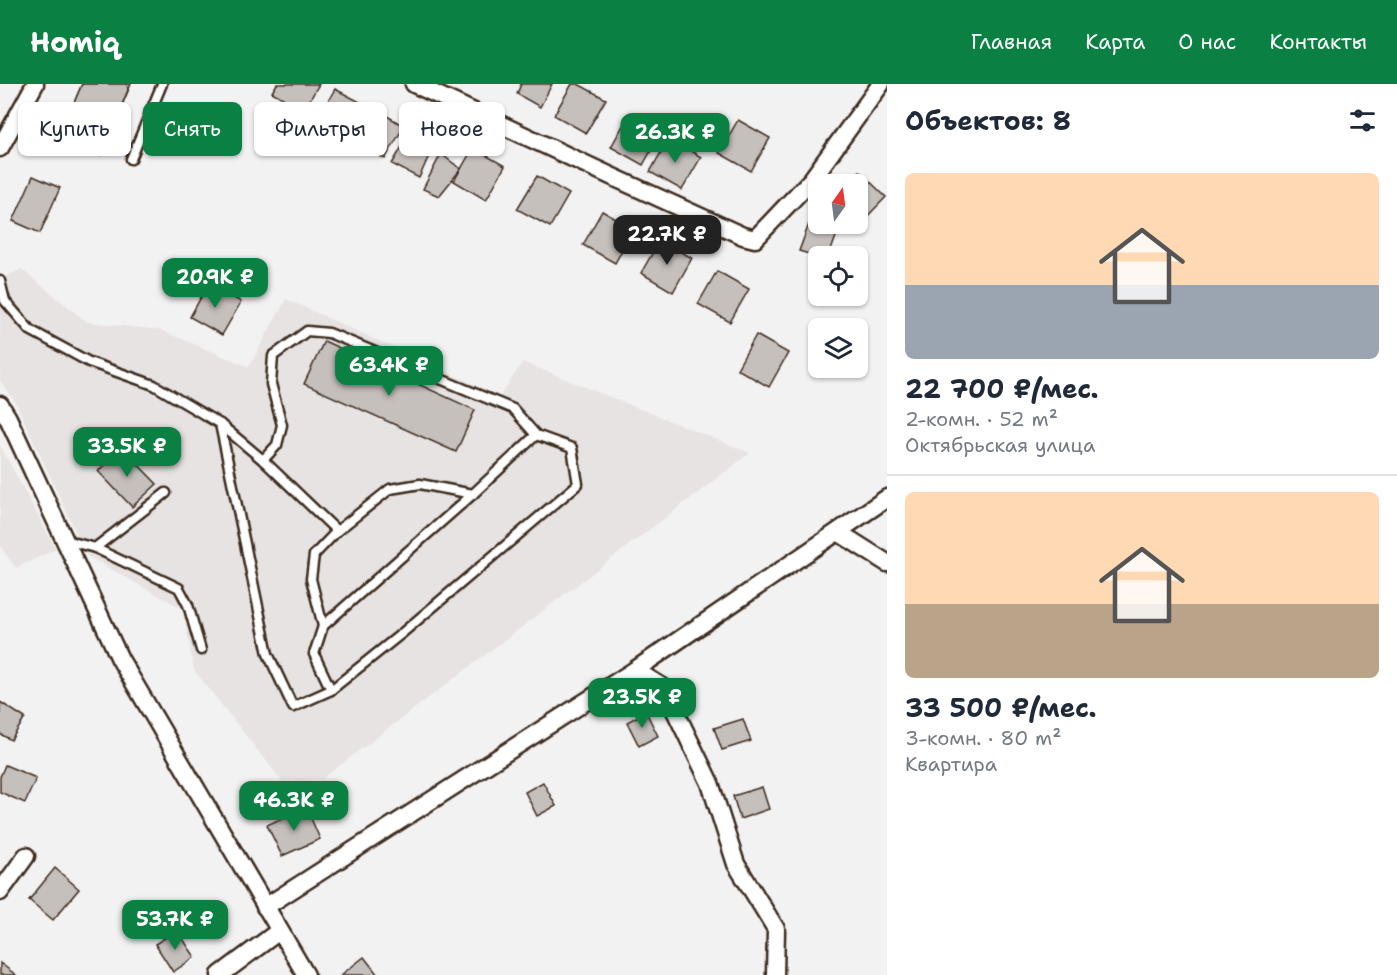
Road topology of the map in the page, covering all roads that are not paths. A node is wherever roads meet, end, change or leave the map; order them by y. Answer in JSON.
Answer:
{"nodes":[{"id":1,"x":34,"y":84,"type":"edge"},
{"id":2,"x":162,"y":84,"type":"edge"},
{"id":3,"x":414,"y":84,"type":"edge"},
{"id":4,"x":881,"y":84,"type":"edge"},
{"id":5,"x":0,"y":148,"type":"edge"},
{"id":6,"x":130,"y":159,"type":"dead end"},
{"id":7,"x":0,"y":281,"type":"edge"},
{"id":8,"x":0,"y":405,"type":"edge"},
{"id":9,"x":220,"y":424,"type":"junction"},
{"id":10,"x":536,"y":435,"type":"junction"},
{"id":11,"x":263,"y":460,"type":"junction"},
{"id":12,"x":166,"y":493,"type":"dead end"},
{"id":13,"x":473,"y":495,"type":"junction"},
{"id":14,"x":887,"y":498,"type":"edge"},
{"id":15,"x":337,"y":531,"type":"junction"},
{"id":16,"x":838,"y":532,"type":"junction"},
{"id":17,"x":64,"y":540,"type":"junction"},
{"id":18,"x":95,"y":548,"type":"junction"},
{"id":19,"x":887,"y":563,"type":"edge"},
{"id":20,"x":323,"y":626,"type":"junction"},
{"id":21,"x":201,"y":650,"type":"dead end"},
{"id":22,"x":635,"y":670,"type":"junction"},
{"id":23,"x":331,"y":690,"type":"junction"},
{"id":24,"x":26,"y":856,"type":"dead end"},
{"id":25,"x":0,"y":892,"type":"edge"},
{"id":26,"x":265,"y":907,"type":"junction"},
{"id":27,"x":279,"y":931,"type":"junction"},
{"id":28,"x":220,"y":975,"type":"edge"},
{"id":29,"x":306,"y":975,"type":"edge"},
{"id":30,"x":775,"y":975,"type":"edge"}],
"edges":[{"from":1,"to":5,"type":"street"},
{"from":2,"to":6,"type":"lane"},
{"from":3,"to":4,"type":"street"},
{"from":7,"to":9,"type":"lane"},
{"from":8,"to":17,"type":"street"},
{"from":9,"to":11,"type":"lane"},
{"from":9,"to":23,"type":"lane"},
{"from":10,"to":11,"type":"lane"},
{"from":10,"to":13,"type":"lane"},
{"from":10,"to":23,"type":"lane"},
{"from":11,"to":15,"type":"lane"},
{"from":12,"to":18,"type":"lane"},
{"from":13,"to":15,"type":"lane"},
{"from":13,"to":20,"type":"lane"},
{"from":14,"to":16,"type":"street"},
{"from":15,"to":20,"type":"lane"},
{"from":16,"to":19,"type":"street"},
{"from":16,"to":22,"type":"street"},
{"from":17,"to":18,"type":"lane"},
{"from":17,"to":26,"type":"street"},
{"from":18,"to":21,"type":"lane"},
{"from":20,"to":23,"type":"lane"},
{"from":22,"to":26,"type":"street"},
{"from":22,"to":30,"type":"street"},
{"from":24,"to":25,"type":"street"},
{"from":26,"to":27,"type":"street"},
{"from":27,"to":28,"type":"street"},
{"from":27,"to":29,"type":"street"}]}
